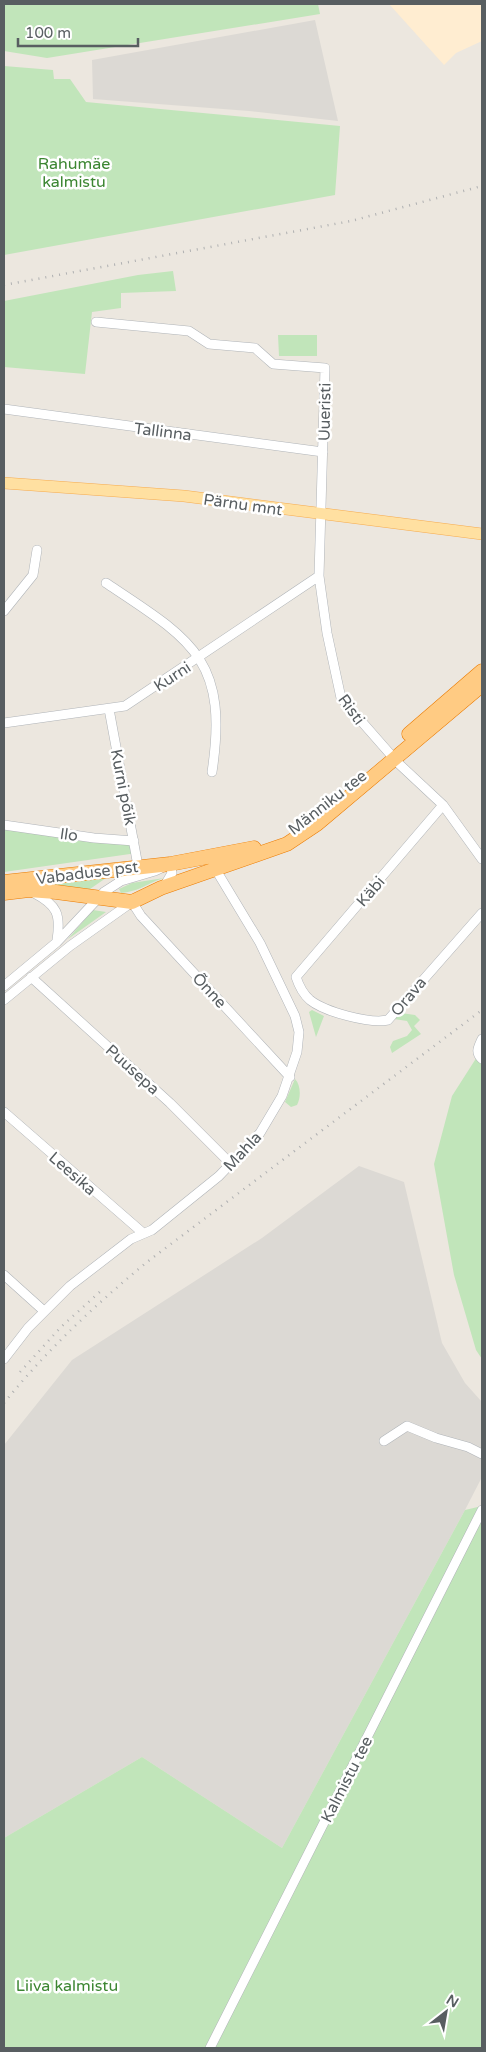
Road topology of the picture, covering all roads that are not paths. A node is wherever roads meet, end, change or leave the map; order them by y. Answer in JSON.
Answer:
{"nodes":[{"id":1,"x":96,"y":322,"type":"dead end"},
{"id":2,"x":4,"y":409,"type":"edge"},
{"id":3,"x":323,"y":452,"type":"junction"},
{"id":4,"x":4,"y":484,"type":"edge"},
{"id":5,"x":320,"y":515,"type":"junction"},
{"id":6,"x":482,"y":534,"type":"edge"},
{"id":7,"x":36,"y":550,"type":"dead end"},
{"id":8,"x":319,"y":576,"type":"junction"},
{"id":9,"x":106,"y":583,"type":"dead end"},
{"id":10,"x":4,"y":611,"type":"edge"},
{"id":11,"x":199,"y":658,"type":"junction"},
{"id":12,"x":482,"y":671,"type":"edge"},
{"id":13,"x":482,"y":685,"type":"edge"},
{"id":14,"x":109,"y":709,"type":"junction"},
{"id":15,"x":4,"y":723,"type":"edge"},
{"id":16,"x":391,"y":756,"type":"junction"},
{"id":17,"x":212,"y":772,"type":"dead end"},
{"id":18,"x":443,"y":805,"type":"junction"},
{"id":19,"x":4,"y":825,"type":"edge"},
{"id":20,"x":134,"y":841,"type":"junction"},
{"id":21,"x":482,"y":860,"type":"edge"},
{"id":22,"x":170,"y":864,"type":"junction"},
{"id":23,"x":138,"y":866,"type":"junction"},
{"id":24,"x":216,"y":870,"type":"junction"},
{"id":25,"x":4,"y":882,"type":"edge"},
{"id":26,"x":161,"y":888,"type":"junction"},
{"id":27,"x":29,"y":890,"type":"junction"},
{"id":28,"x":4,"y":892,"type":"edge"},
{"id":29,"x":96,"y":898,"type":"junction"},
{"id":30,"x":132,"y":902,"type":"junction"},
{"id":31,"x":482,"y":913,"type":"edge"},
{"id":32,"x":57,"y":942,"type":"junction"},
{"id":33,"x":30,"y":964,"type":"junction"},
{"id":34,"x":32,"y":977,"type":"junction"},
{"id":35,"x":296,"y":977,"type":"joint"},
{"id":36,"x":4,"y":986,"type":"edge"},
{"id":37,"x":4,"y":1000,"type":"edge"},
{"id":38,"x":482,"y":1040,"type":"edge"},
{"id":39,"x":482,"y":1059,"type":"edge"},
{"id":40,"x":290,"y":1077,"type":"junction"},
{"id":41,"x":4,"y":1112,"type":"edge"},
{"id":42,"x":231,"y":1164,"type":"junction"},
{"id":43,"x":143,"y":1233,"type":"junction"},
{"id":44,"x":4,"y":1275,"type":"edge"},
{"id":45,"x":44,"y":1311,"type":"junction"},
{"id":46,"x":4,"y":1359,"type":"edge"},
{"id":47,"x":384,"y":1441,"type":"dead end"},
{"id":48,"x":482,"y":1454,"type":"edge"},
{"id":49,"x":482,"y":1510,"type":"edge"},
{"id":50,"x":210,"y":2048,"type":"edge"}],
"edges":[{"from":1,"to":3,"type":"street","name":"Uueristi"},
{"from":2,"to":3,"type":"street","name":"Tallinna"},
{"from":3,"to":5,"type":"street","name":"Uueristi"},
{"from":4,"to":5,"type":"main road","name":"Pärnu mnt"},
{"from":5,"to":6,"type":"main road","name":"Pärnu mnt"},
{"from":5,"to":8,"type":"street","name":"Risti"},
{"from":7,"to":10,"type":"street"},
{"from":8,"to":11,"type":"street","name":"Kurni"},
{"from":8,"to":16,"type":"street","name":"Risti"},
{"from":9,"to":11,"type":"street"},
{"from":11,"to":14,"type":"street","name":"Kurni"},
{"from":11,"to":17,"type":"street"},
{"from":12,"to":16,"type":"highway","name":"Männiku tee"},
{"from":13,"to":16,"type":"highway","name":"Männiku tee"},
{"from":14,"to":15,"type":"street","name":"Kurni"},
{"from":14,"to":20,"type":"street","name":"Kurni põik"},
{"from":16,"to":18,"type":"street","name":"Risti"},
{"from":16,"to":22,"type":"highway","name":"Männiku tee"},
{"from":16,"to":24,"type":"highway","name":"Männiku tee"},
{"from":18,"to":21,"type":"street","name":"Risti"},
{"from":18,"to":35,"type":"street","name":"Käbi"},
{"from":19,"to":20,"type":"street","name":"Ilo"},
{"from":20,"to":23,"type":"street","name":"Kurni põik"},
{"from":22,"to":23,"type":"highway","name":"Vabaduse pst"},
{"from":22,"to":26,"type":"street"},
{"from":22,"to":29,"type":"street","name":"Männiku tee"},
{"from":23,"to":25,"type":"highway","name":"Vabaduse pst"},
{"from":24,"to":26,"type":"highway","name":"Männiku tee"},
{"from":24,"to":40,"type":"street","name":"Mahla"},
{"from":26,"to":30,"type":"highway","name":"Männiku tee"},
{"from":27,"to":28,"type":"highway","name":"Vabaduse pst"},
{"from":27,"to":29,"type":"highway","name":"Vabaduse pst"},
{"from":27,"to":32,"type":"street"},
{"from":29,"to":30,"type":"highway","name":"Vabaduse pst"},
{"from":29,"to":32,"type":"street","name":"Männiku tee"},
{"from":30,"to":34,"type":"street","name":"Männiku tee"},
{"from":30,"to":40,"type":"street","name":"Õnne"},
{"from":31,"to":35,"type":"street","name":"Orava"},
{"from":32,"to":33,"type":"street","name":"Männiku tee"},
{"from":33,"to":34,"type":"street"},
{"from":33,"to":36,"type":"street","name":"Männiku tee"},
{"from":34,"to":37,"type":"street","name":"Männiku tee"},
{"from":34,"to":42,"type":"street","name":"Puusepa"},
{"from":38,"to":39,"type":"street"},
{"from":40,"to":42,"type":"street","name":"Mahla"},
{"from":41,"to":43,"type":"street","name":"Leesika"},
{"from":42,"to":43,"type":"street","name":"Mahla"},
{"from":43,"to":45,"type":"street","name":"Mahla"},
{"from":44,"to":45,"type":"street"},
{"from":45,"to":46,"type":"street","name":"Mahla"},
{"from":47,"to":48,"type":"street"},
{"from":49,"to":50,"type":"street","name":"Kalmistu tee"}]}
